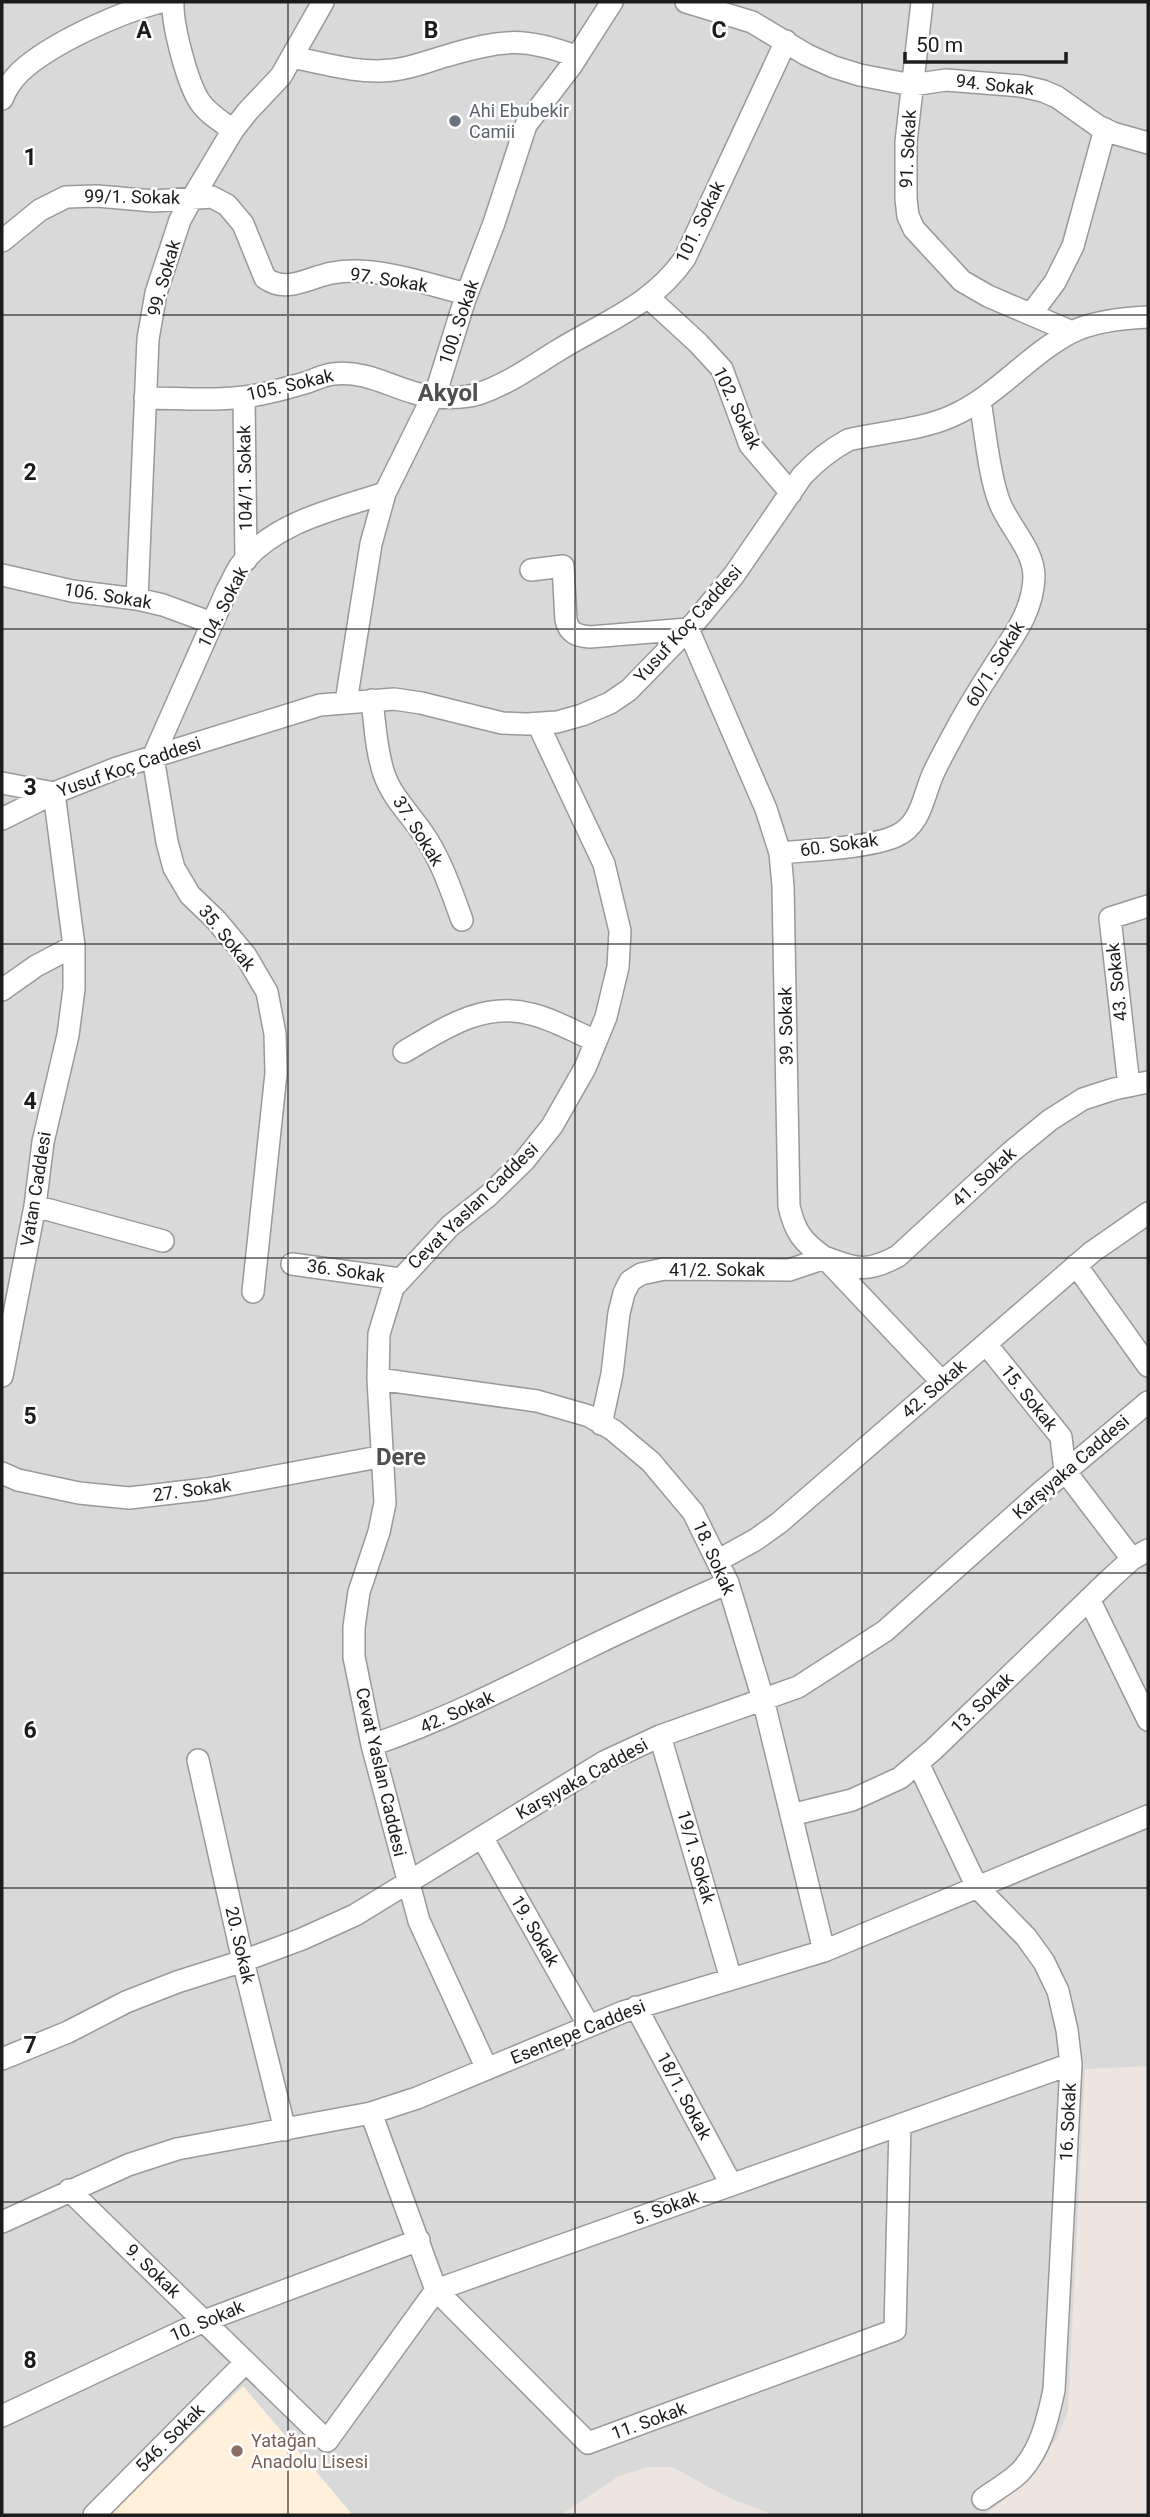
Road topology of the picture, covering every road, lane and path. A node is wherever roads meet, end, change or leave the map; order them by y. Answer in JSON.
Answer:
{"nodes":[{"id":1,"x":160,"y":2,"type":"edge"},
{"id":2,"x":173,"y":2,"type":"edge"},
{"id":3,"x":323,"y":2,"type":"edge"},
{"id":4,"x":612,"y":2,"type":"edge"},
{"id":5,"x":685,"y":2,"type":"edge"},
{"id":6,"x":922,"y":2,"type":"edge"},
{"id":7,"x":786,"y":41,"type":"junction"},
{"id":8,"x":292,"y":57,"type":"junction"},
{"id":9,"x":577,"y":57,"type":"junction"},
{"id":10,"x":912,"y":85,"type":"junction"},
{"id":11,"x":2,"y":99,"type":"edge"},
{"id":12,"x":1105,"y":129,"type":"junction"},
{"id":13,"x":233,"y":130,"type":"junction"},
{"id":14,"x":1148,"y":143,"type":"edge"},
{"id":15,"x":193,"y":197,"type":"junction"},
{"id":16,"x":2,"y":241,"type":"edge"},
{"id":17,"x":467,"y":294,"type":"junction"},
{"id":18,"x":648,"y":297,"type":"junction"},
{"id":19,"x":1031,"y":314,"type":"junction"},
{"id":20,"x":1148,"y":317,"type":"edge"},
{"id":21,"x":1072,"y":332,"type":"junction"},
{"id":22,"x":244,"y":397,"type":"junction"},
{"id":23,"x":433,"y":397,"type":"junction"},
{"id":24,"x":145,"y":398,"type":"junction"},
{"id":25,"x":980,"y":401,"type":"junction"},
{"id":26,"x":385,"y":493,"type":"junction"},
{"id":27,"x":791,"y":493,"type":"junction"},
{"id":28,"x":246,"y":560,"type":"junction"},
{"id":29,"x":531,"y":570,"type":"dead end"},
{"id":30,"x":2,"y":575,"type":"edge"},
{"id":31,"x":137,"y":599,"type":"junction"},
{"id":32,"x":212,"y":623,"type":"junction"},
{"id":33,"x":688,"y":629,"type":"junction"},
{"id":34,"x":372,"y":700,"type":"junction"},
{"id":35,"x":346,"y":702,"type":"junction"},
{"id":36,"x":538,"y":724,"type":"junction"},
{"id":37,"x":153,"y":757,"type":"junction"},
{"id":38,"x":2,"y":783,"type":"edge"},
{"id":39,"x":54,"y":793,"type":"junction"},
{"id":40,"x":2,"y":819,"type":"edge"},
{"id":41,"x":897,"y":836,"type":"joint"},
{"id":42,"x":780,"y":853,"type":"junction"},
{"id":43,"x":1148,"y":906,"type":"edge"},
{"id":44,"x":462,"y":920,"type":"dead end"},
{"id":45,"x":74,"y":946,"type":"junction"},
{"id":46,"x":2,"y":990,"type":"edge"},
{"id":47,"x":596,"y":1041,"type":"junction"},
{"id":48,"x":404,"y":1052,"type":"dead end"},
{"id":49,"x":1138,"y":1084,"type":"edge"},
{"id":50,"x":36,"y":1206,"type":"junction"},
{"id":51,"x":1148,"y":1213,"type":"edge"},
{"id":52,"x":163,"y":1241,"type":"dead end"},
{"id":53,"x":825,"y":1258,"type":"junction"},
{"id":54,"x":292,"y":1264,"type":"dead end"},
{"id":55,"x":1076,"y":1265,"type":"junction"},
{"id":56,"x":400,"y":1279,"type":"junction"},
{"id":57,"x":253,"y":1292,"type":"dead end"},
{"id":58,"x":986,"y":1343,"type":"junction"},
{"id":59,"x":1148,"y":1366,"type":"edge"},
{"id":60,"x":2,"y":1376,"type":"edge"},
{"id":61,"x":378,"y":1379,"type":"junction"},
{"id":62,"x":942,"y":1382,"type":"junction"},
{"id":63,"x":1148,"y":1402,"type":"edge"},
{"id":64,"x":601,"y":1424,"type":"junction"},
{"id":65,"x":384,"y":1456,"type":"junction"},
{"id":66,"x":1065,"y":1471,"type":"junction"},
{"id":67,"x":2,"y":1473,"type":"edge"},
{"id":68,"x":1140,"y":1554,"type":"edge"},
{"id":69,"x":717,"y":1561,"type":"junction"},
{"id":70,"x":728,"y":1583,"type":"junction"},
{"id":71,"x":1089,"y":1599,"type":"junction"},
{"id":72,"x":763,"y":1699,"type":"junction"},
{"id":73,"x":1148,"y":1720,"type":"edge"},
{"id":74,"x":660,"y":1736,"type":"junction"},
{"id":75,"x":372,"y":1745,"type":"junction"},
{"id":76,"x":198,"y":1760,"type":"dead end"},
{"id":77,"x":918,"y":1763,"type":"junction"},
{"id":78,"x":791,"y":1815,"type":"junction"},
{"id":79,"x":1148,"y":1816,"type":"edge"},
{"id":80,"x":482,"y":1837,"type":"junction"},
{"id":81,"x":407,"y":1883,"type":"junction"},
{"id":82,"x":977,"y":1887,"type":"junction"},
{"id":83,"x":824,"y":1951,"type":"junction"},
{"id":84,"x":243,"y":1961,"type":"junction"},
{"id":85,"x":731,"y":1979,"type":"junction"},
{"id":86,"x":636,"y":2007,"type":"junction"},
{"id":87,"x":589,"y":2026,"type":"junction"},
{"id":88,"x":2,"y":2059,"type":"edge"},
{"id":89,"x":1071,"y":2064,"type":"junction"},
{"id":90,"x":487,"y":2068,"type":"junction"},
{"id":91,"x":371,"y":2113,"type":"junction"},
{"id":92,"x":900,"y":2125,"type":"junction"},
{"id":93,"x":285,"y":2130,"type":"junction"},
{"id":94,"x":732,"y":2184,"type":"junction"},
{"id":95,"x":69,"y":2190,"type":"junction"},
{"id":96,"x":2,"y":2222,"type":"edge"},
{"id":97,"x":419,"y":2240,"type":"junction"},
{"id":98,"x":436,"y":2290,"type":"junction"},
{"id":99,"x":204,"y":2321,"type":"junction"},
{"id":100,"x":246,"y":2361,"type":"junction"},
{"id":101,"x":2,"y":2416,"type":"edge"},
{"id":102,"x":983,"y":2499,"type":"dead end"},
{"id":103,"x":94,"y":2515,"type":"edge"}],
"edges":[{"from":1,"to":11,"type":"street"},
{"from":2,"to":13,"type":"street"},
{"from":3,"to":8,"type":"street","name":"99. Sokak"},
{"from":4,"to":9,"type":"street","name":"100. Sokak"},
{"from":5,"to":7,"type":"street"},
{"from":6,"to":10,"type":"street","name":"91. Sokak"},
{"from":7,"to":10,"type":"street"},
{"from":7,"to":18,"type":"street","name":"101. Sokak"},
{"from":8,"to":9,"type":"street"},
{"from":8,"to":13,"type":"street","name":"99. Sokak"},
{"from":9,"to":17,"type":"street","name":"100. Sokak"},
{"from":10,"to":12,"type":"street","name":"94. Sokak"},
{"from":10,"to":19,"type":"street","name":"91. Sokak"},
{"from":12,"to":14,"type":"street","name":"94. Sokak"},
{"from":12,"to":19,"type":"street"},
{"from":13,"to":15,"type":"street","name":"99. Sokak"},
{"from":15,"to":16,"type":"street","name":"99/1. Sokak"},
{"from":15,"to":17,"type":"street","name":"97. Sokak"},
{"from":15,"to":24,"type":"street","name":"99. Sokak"},
{"from":17,"to":23,"type":"street","name":"100. Sokak"},
{"from":18,"to":23,"type":"street","name":"101. Sokak"},
{"from":18,"to":27,"type":"street","name":"102. Sokak"},
{"from":19,"to":21,"type":"street","name":"91. Sokak"},
{"from":20,"to":21,"type":"street","name":"Yusuf Koç Caddesi"},
{"from":21,"to":25,"type":"street","name":"Yusuf Koç Caddesi"},
{"from":22,"to":23,"type":"street","name":"105. Sokak"},
{"from":22,"to":24,"type":"street","name":"105. Sokak"},
{"from":22,"to":28,"type":"street","name":"104/1. Sokak"},
{"from":23,"to":26,"type":"street","name":"100. Sokak"},
{"from":24,"to":31,"type":"street","name":"99. Sokak"},
{"from":25,"to":27,"type":"street","name":"Yusuf Koç Caddesi"},
{"from":25,"to":41,"type":"street","name":"60/1. Sokak"},
{"from":26,"to":28,"type":"street","name":"104. Sokak"},
{"from":26,"to":35,"type":"street","name":"100. Sokak"},
{"from":27,"to":33,"type":"street","name":"Yusuf Koç Caddesi"},
{"from":28,"to":32,"type":"street","name":"104. Sokak"},
{"from":29,"to":33,"type":"street"},
{"from":30,"to":31,"type":"street","name":"106. Sokak"},
{"from":31,"to":32,"type":"street","name":"106. Sokak"},
{"from":32,"to":37,"type":"street","name":"104. Sokak"},
{"from":33,"to":36,"type":"street","name":"Yusuf Koç Caddesi"},
{"from":33,"to":42,"type":"street","name":"39. Sokak"},
{"from":34,"to":35,"type":"street","name":"Yusuf Koç Caddesi"},
{"from":34,"to":36,"type":"street","name":"Yusuf Koç Caddesi"},
{"from":34,"to":44,"type":"street","name":"37. Sokak"},
{"from":35,"to":37,"type":"street","name":"Yusuf Koç Caddesi"},
{"from":36,"to":47,"type":"street","name":"Cevat Yaslan Caddesi"},
{"from":37,"to":39,"type":"street","name":"Yusuf Koç Caddesi"},
{"from":37,"to":57,"type":"street","name":"35. Sokak"},
{"from":38,"to":39,"type":"street"},
{"from":39,"to":40,"type":"street","name":"Yusuf Koç Caddesi"},
{"from":39,"to":45,"type":"street","name":"Vatan Caddesi"},
{"from":41,"to":42,"type":"street","name":"60. Sokak"},
{"from":42,"to":53,"type":"street","name":"39. Sokak"},
{"from":43,"to":49,"type":"street","name":"43. Sokak"},
{"from":45,"to":46,"type":"street"},
{"from":45,"to":50,"type":"street","name":"Vatan Caddesi"},
{"from":47,"to":48,"type":"street"},
{"from":47,"to":56,"type":"street","name":"Cevat Yaslan Caddesi"},
{"from":49,"to":53,"type":"street","name":"41. Sokak"},
{"from":50,"to":52,"type":"street"},
{"from":50,"to":60,"type":"street","name":"Vatan Caddesi"},
{"from":51,"to":55,"type":"street","name":"42. Sokak"},
{"from":53,"to":62,"type":"street","name":"39. Sokak"},
{"from":53,"to":64,"type":"street","name":"41/2. Sokak"},
{"from":54,"to":56,"type":"street","name":"36. Sokak"},
{"from":55,"to":58,"type":"street","name":"42. Sokak"},
{"from":55,"to":59,"type":"street"},
{"from":56,"to":61,"type":"street","name":"Cevat Yaslan Caddesi"},
{"from":58,"to":62,"type":"street","name":"42. Sokak"},
{"from":58,"to":66,"type":"street","name":"15. Sokak"},
{"from":61,"to":64,"type":"street","name":"18. Sokak"},
{"from":61,"to":65,"type":"street","name":"Cevat Yaslan Caddesi"},
{"from":62,"to":69,"type":"street","name":"42. Sokak"},
{"from":63,"to":66,"type":"street","name":"Karşıyaka Caddesi"},
{"from":64,"to":69,"type":"street","name":"18. Sokak"},
{"from":65,"to":67,"type":"street","name":"27. Sokak"},
{"from":65,"to":75,"type":"street","name":"Cevat Yaslan Caddesi"},
{"from":66,"to":68,"type":"street","name":"15. Sokak"},
{"from":66,"to":72,"type":"street","name":"Karşıyaka Caddesi"},
{"from":68,"to":71,"type":"street","name":"13. Sokak"},
{"from":69,"to":70,"type":"street","name":"18. Sokak"},
{"from":70,"to":72,"type":"street","name":"18. Sokak"},
{"from":70,"to":75,"type":"street","name":"42. Sokak"},
{"from":71,"to":73,"type":"street"},
{"from":71,"to":77,"type":"street","name":"13. Sokak"},
{"from":72,"to":74,"type":"street","name":"Karşıyaka Caddesi"},
{"from":72,"to":78,"type":"street","name":"18. Sokak"},
{"from":74,"to":80,"type":"street","name":"Karşıyaka Caddesi"},
{"from":74,"to":85,"type":"street","name":"19/1. Sokak"},
{"from":75,"to":81,"type":"street","name":"Cevat Yaslan Caddesi"},
{"from":76,"to":84,"type":"street","name":"20. Sokak"},
{"from":77,"to":78,"type":"street","name":"13. Sokak"},
{"from":77,"to":82,"type":"street","name":"16. Sokak"},
{"from":78,"to":83,"type":"street","name":"18. Sokak"},
{"from":79,"to":82,"type":"street","name":"Esentepe Caddesi"},
{"from":80,"to":81,"type":"street","name":"Karşıyaka Caddesi"},
{"from":80,"to":87,"type":"street","name":"19. Sokak"},
{"from":81,"to":84,"type":"street","name":"Karşıyaka Caddesi"},
{"from":81,"to":90,"type":"street","name":"Cevat Yaslan Caddesi"},
{"from":82,"to":83,"type":"street","name":"Esentepe Caddesi"},
{"from":82,"to":89,"type":"street","name":"16. Sokak"},
{"from":83,"to":85,"type":"street","name":"Esentepe Caddesi"},
{"from":84,"to":88,"type":"street","name":"Karşıyaka Caddesi"},
{"from":84,"to":93,"type":"street","name":"20. Sokak"},
{"from":85,"to":86,"type":"street","name":"Esentepe Caddesi"},
{"from":86,"to":87,"type":"street","name":"Esentepe Caddesi"},
{"from":86,"to":94,"type":"street","name":"18/1. Sokak"},
{"from":87,"to":90,"type":"street","name":"Esentepe Caddesi"},
{"from":89,"to":92,"type":"street","name":"5. Sokak"},
{"from":89,"to":102,"type":"street","name":"16. Sokak"},
{"from":90,"to":91,"type":"street","name":"Esentepe Caddesi"},
{"from":91,"to":93,"type":"street","name":"Esentepe Caddesi"},
{"from":91,"to":97,"type":"street","name":"11. Sokak"},
{"from":92,"to":94,"type":"street","name":"5. Sokak"},
{"from":92,"to":98,"type":"street","name":"11. Sokak"},
{"from":93,"to":95,"type":"street","name":"Esentepe Caddesi"},
{"from":94,"to":98,"type":"street","name":"5. Sokak"},
{"from":95,"to":96,"type":"street","name":"Esentepe Caddesi"},
{"from":95,"to":99,"type":"street","name":"9. Sokak"},
{"from":97,"to":98,"type":"street","name":"11. Sokak"},
{"from":97,"to":99,"type":"street","name":"10. Sokak"},
{"from":98,"to":100,"type":"street","name":"9. Sokak"},
{"from":99,"to":100,"type":"street","name":"9. Sokak"},
{"from":99,"to":101,"type":"street","name":"10. Sokak"},
{"from":100,"to":103,"type":"street","name":"546. Sokak"}]}
